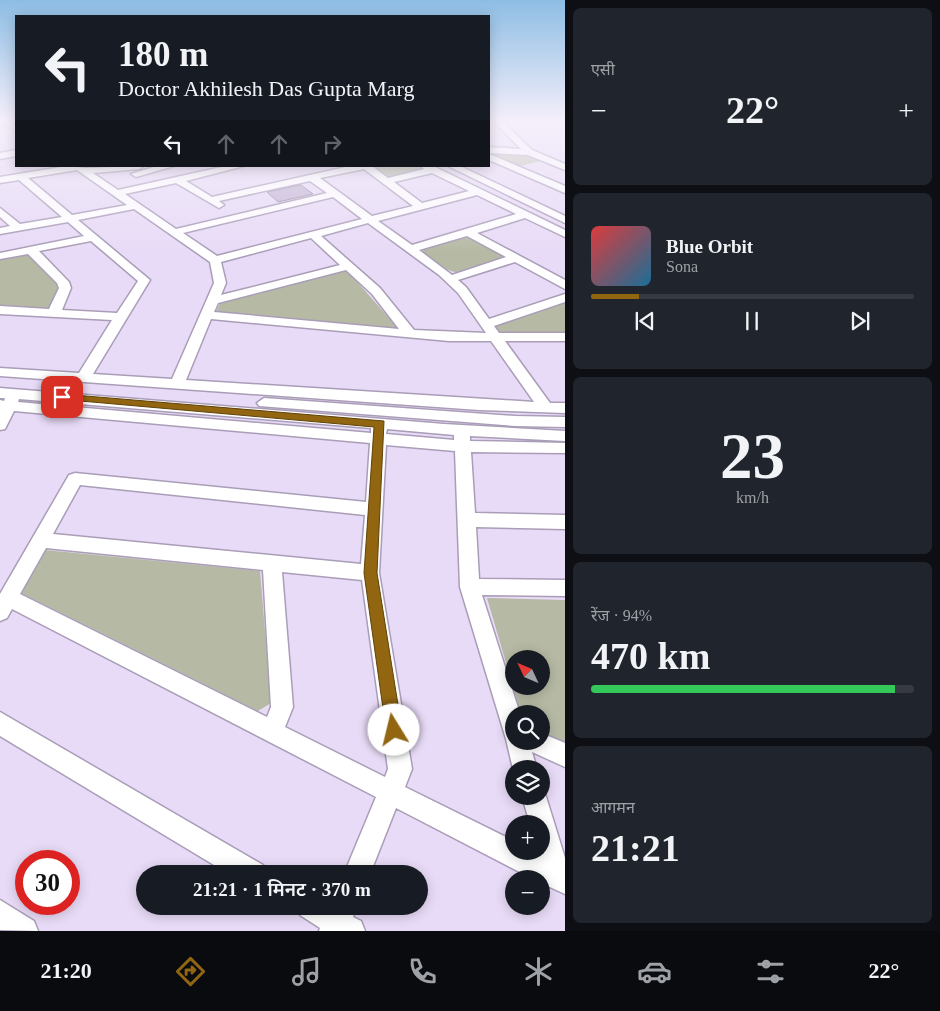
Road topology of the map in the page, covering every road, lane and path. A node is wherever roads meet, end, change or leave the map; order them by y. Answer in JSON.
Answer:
{"nodes":[{"id":1,"x":509,"y":165,"type":"edge"},
{"id":2,"x":547,"y":165,"type":"edge"},
{"id":3,"x":128,"y":167,"type":"edge"},
{"id":4,"x":162,"y":167,"type":"edge"},
{"id":5,"x":230,"y":167,"type":"edge"},
{"id":6,"x":358,"y":167,"type":"edge"},
{"id":7,"x":364,"y":167,"type":"edge"},
{"id":8,"x":460,"y":167,"type":"edge"},
{"id":9,"x":81,"y":168,"type":"edge"},
{"id":10,"x":432,"y":168,"type":"edge"},
{"id":11,"x":211,"y":169,"type":"edge"},
{"id":12,"x":516,"y":169,"type":"junction"},
{"id":13,"x":138,"y":170,"type":"edge"},
{"id":14,"x":21,"y":177,"type":"junction"},
{"id":15,"x":313,"y":178,"type":"junction"},
{"id":16,"x":0,"y":180,"type":"edge"},
{"id":17,"x":178,"y":180,"type":"junction"},
{"id":18,"x":386,"y":181,"type":"junction"},
{"id":19,"x":152,"y":185,"type":"junction"},
{"id":20,"x":565,"y":190,"type":"edge"},
{"id":21,"x":477,"y":192,"type":"junction"},
{"id":22,"x":117,"y":193,"type":"junction"},
{"id":23,"x":335,"y":194,"type":"junction"},
{"id":24,"x":211,"y":200,"type":"junction"},
{"id":25,"x":136,"y":206,"type":"junction"},
{"id":26,"x":420,"y":206,"type":"junction"},
{"id":27,"x":0,"y":210,"type":"edge"},
{"id":28,"x":526,"y":215,"type":"junction"},
{"id":29,"x":238,"y":217,"type":"junction"},
{"id":30,"x":70,"y":218,"type":"junction"},
{"id":31,"x":369,"y":220,"type":"junction"},
{"id":32,"x":565,"y":220,"type":"edge"},
{"id":33,"x":18,"y":228,"type":"junction"},
{"id":34,"x":565,"y":228,"type":"edge"},
{"id":35,"x":0,"y":231,"type":"edge"},
{"id":36,"x":175,"y":232,"type":"junction"},
{"id":37,"x":468,"y":232,"type":"junction"},
{"id":38,"x":313,"y":234,"type":"junction"},
{"id":39,"x":565,"y":234,"type":"edge"},
{"id":40,"x":93,"y":237,"type":"junction"},
{"id":41,"x":410,"y":249,"type":"junction"},
{"id":42,"x":31,"y":250,"type":"junction"},
{"id":43,"x":0,"y":256,"type":"edge"},
{"id":44,"x":516,"y":258,"type":"junction"},
{"id":45,"x":215,"y":260,"type":"junction"},
{"id":46,"x":348,"y":266,"type":"junction"},
{"id":47,"x":450,"y":279,"type":"junction"},
{"id":48,"x":565,"y":285,"type":"edge"},
{"id":49,"x":565,"y":298,"type":"edge"},
{"id":50,"x":212,"y":301,"type":"junction"},
{"id":51,"x":0,"y":310,"type":"edge"},
{"id":52,"x":54,"y":313,"type":"junction"},
{"id":53,"x":206,"y":315,"type":"junction"},
{"id":54,"x":120,"y":317,"type":"junction"},
{"id":55,"x":487,"y":324,"type":"junction"},
{"id":56,"x":410,"y":334,"type":"junction"},
{"id":57,"x":496,"y":337,"type":"junction"},
{"id":58,"x":565,"y":337,"type":"edge"},
{"id":59,"x":83,"y":378,"type":"junction"},
{"id":60,"x":177,"y":384,"type":"junction"},
{"id":61,"x":5,"y":392,"type":"edge"},
{"id":62,"x":237,"y":400,"type":"junction"},
{"id":63,"x":545,"y":407,"type":"junction"},
{"id":64,"x":565,"y":408,"type":"edge"},
{"id":65,"x":565,"y":422,"type":"edge"},
{"id":66,"x":0,"y":425,"type":"edge"},
{"id":67,"x":379,"y":431,"type":"junction"},
{"id":68,"x":565,"y":436,"type":"edge"},
{"id":69,"x":462,"y":438,"type":"junction"},
{"id":70,"x":565,"y":448,"type":"edge"},
{"id":71,"x":374,"y":509,"type":"junction"},
{"id":72,"x":466,"y":520,"type":"junction"},
{"id":73,"x":565,"y":522,"type":"edge"},
{"id":74,"x":40,"y":540,"type":"junction"},
{"id":75,"x":272,"y":563,"type":"junction"},
{"id":76,"x":370,"y":573,"type":"junction"},
{"id":77,"x":470,"y":587,"type":"junction"},
{"id":78,"x":565,"y":588,"type":"edge"},
{"id":79,"x":4,"y":604,"type":"edge"},
{"id":80,"x":506,"y":705,"type":"edge"},
{"id":81,"x":0,"y":723,"type":"edge"},
{"id":82,"x":272,"y":732,"type":"junction"},
{"id":83,"x":550,"y":748,"type":"edge"},
{"id":84,"x":565,"y":755,"type":"edge"},
{"id":85,"x":390,"y":793,"type":"junction"},
{"id":86,"x":537,"y":805,"type":"edge"},
{"id":87,"x":239,"y":865,"type":"edge"},
{"id":88,"x":361,"y":865,"type":"edge"},
{"id":89,"x":562,"y":880,"type":"edge"},
{"id":90,"x":0,"y":914,"type":"edge"},
{"id":91,"x":326,"y":915,"type":"edge"},
{"id":92,"x":341,"y":923,"type":"edge"},
{"id":93,"x":24,"y":931,"type":"edge"}],
"edges":[{"from":1,"to":12,"type":"street"},
{"from":2,"to":12,"type":"street"},
{"from":3,"to":9,"type":"street"},
{"from":3,"to":13,"type":"street"},
{"from":4,"to":13,"type":"street"},
{"from":5,"to":11,"type":"street"},
{"from":6,"to":15,"type":"street"},
{"from":7,"to":18,"type":"street"},
{"from":8,"to":32,"type":"street"},
{"from":9,"to":14,"type":"street"},
{"from":9,"to":22,"type":"street"},
{"from":10,"to":18,"type":"street"},
{"from":10,"to":21,"type":"street"},
{"from":10,"to":34,"type":"street"},
{"from":11,"to":17,"type":"street"},
{"from":12,"to":20,"type":"street"},
{"from":13,"to":19,"type":"street"},
{"from":14,"to":16,"type":"street"},
{"from":14,"to":30,"type":"street"},
{"from":15,"to":23,"type":"street"},
{"from":15,"to":24,"type":"street"},
{"from":17,"to":19,"type":"street"},
{"from":17,"to":24,"type":"street"},
{"from":18,"to":26,"type":"street"},
{"from":19,"to":22,"type":"street"},
{"from":21,"to":26,"type":"street"},
{"from":21,"to":28,"type":"street"},
{"from":22,"to":25,"type":"street"},
{"from":23,"to":29,"type":"street"},
{"from":23,"to":31,"type":"street"},
{"from":24,"to":29,"type":"street"},
{"from":25,"to":30,"type":"street"},
{"from":25,"to":36,"type":"street"},
{"from":26,"to":31,"type":"street"},
{"from":27,"to":33,"type":"street"},
{"from":28,"to":37,"type":"street"},
{"from":28,"to":39,"type":"street"},
{"from":29,"to":36,"type":"street"},
{"from":30,"to":33,"type":"street"},
{"from":30,"to":40,"type":"street"},
{"from":31,"to":38,"type":"street"},
{"from":31,"to":41,"type":"street"},
{"from":33,"to":35,"type":"street"},
{"from":36,"to":45,"type":"street"},
{"from":37,"to":41,"type":"street"},
{"from":37,"to":44,"type":"street"},
{"from":38,"to":45,"type":"street"},
{"from":38,"to":46,"type":"street"},
{"from":40,"to":42,"type":"street"},
{"from":40,"to":54,"type":"street"},
{"from":41,"to":47,"type":"street"},
{"from":42,"to":43,"type":"street"},
{"from":42,"to":52,"type":"street"},
{"from":44,"to":47,"type":"street"},
{"from":44,"to":48,"type":"street"},
{"from":45,"to":50,"type":"street"},
{"from":46,"to":50,"type":"street"},
{"from":46,"to":56,"type":"street"},
{"from":47,"to":55,"type":"street"},
{"from":49,"to":55,"type":"street"},
{"from":50,"to":53,"type":"street"},
{"from":51,"to":52,"type":"street"},
{"from":52,"to":54,"type":"street"},
{"from":53,"to":56,"type":"street"},
{"from":53,"to":60,"type":"street"},
{"from":54,"to":59,"type":"street"},
{"from":55,"to":57,"type":"street"},
{"from":56,"to":57,"type":"street"},
{"from":57,"to":58,"type":"street"},
{"from":57,"to":63,"type":"street"},
{"from":59,"to":60,"type":"street"},
{"from":59,"to":61,"type":"street"},
{"from":60,"to":62,"type":"street"},
{"from":61,"to":62,"type":"street"},
{"from":61,"to":66,"type":"street"},
{"from":61,"to":67,"type":"street"},
{"from":62,"to":63,"type":"street"},
{"from":62,"to":65,"type":"street"},
{"from":62,"to":67,"type":"street"},
{"from":63,"to":64,"type":"street"},
{"from":67,"to":69,"type":"street"},
{"from":67,"to":71,"type":"street"},
{"from":68,"to":69,"type":"street"},
{"from":69,"to":70,"type":"street"},
{"from":69,"to":72,"type":"street"},
{"from":71,"to":74,"type":"street"},
{"from":71,"to":76,"type":"street"},
{"from":72,"to":73,"type":"street"},
{"from":72,"to":77,"type":"street"},
{"from":74,"to":75,"type":"street"},
{"from":74,"to":79,"type":"street"},
{"from":75,"to":76,"type":"street"},
{"from":75,"to":82,"type":"street"},
{"from":76,"to":85,"type":"street"},
{"from":77,"to":78,"type":"street"},
{"from":77,"to":80,"type":"street"},
{"from":79,"to":82,"type":"street"},
{"from":81,"to":87,"type":"street"},
{"from":82,"to":85,"type":"street"},
{"from":83,"to":84,"type":"street"},
{"from":85,"to":88,"type":"street"},
{"from":85,"to":89,"type":"street"},
{"from":86,"to":89,"type":"street"},
{"from":90,"to":93,"type":"street"},
{"from":91,"to":92,"type":"street"}]}
